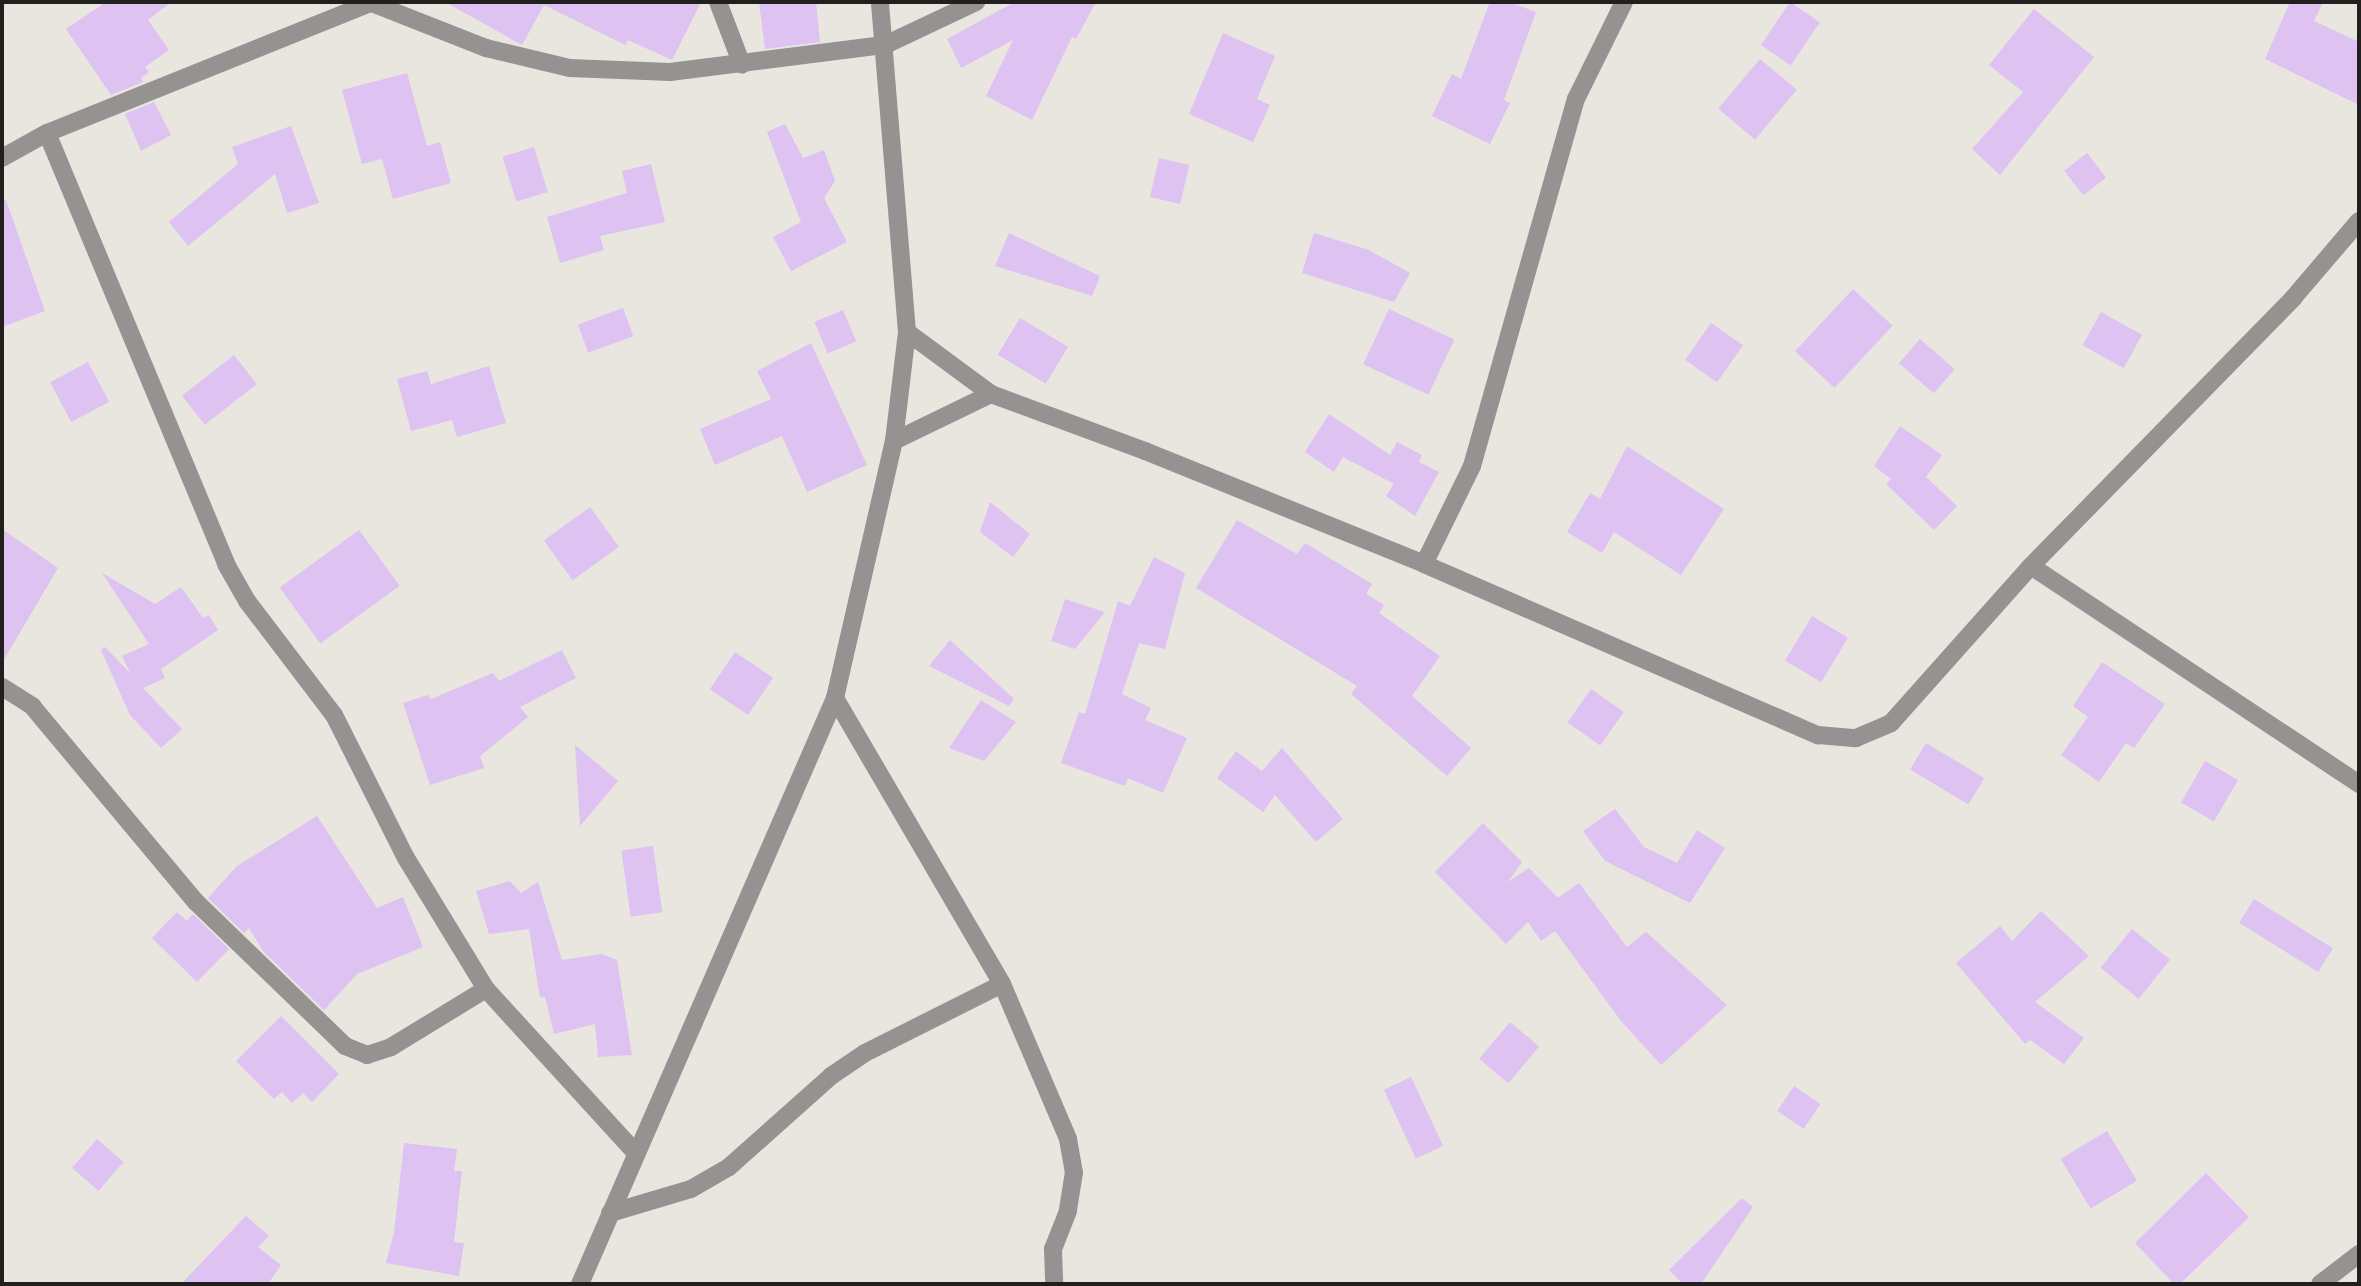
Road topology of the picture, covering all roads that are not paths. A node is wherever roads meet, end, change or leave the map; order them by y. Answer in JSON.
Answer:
{"nodes":[{"id":1,"x":370,"y":2,"type":"edge"},
{"id":2,"x":718,"y":2,"type":"edge"},
{"id":3,"x":880,"y":2,"type":"edge"},
{"id":4,"x":976,"y":2,"type":"edge"},
{"id":5,"x":1624,"y":2,"type":"edge"},
{"id":6,"x":885,"y":45,"type":"junction"},
{"id":7,"x":742,"y":65,"type":"junction"},
{"id":8,"x":47,"y":133,"type":"junction"},
{"id":9,"x":2,"y":158,"type":"edge"},
{"id":10,"x":2359,"y":221,"type":"edge"},
{"id":11,"x":907,"y":332,"type":"junction"},
{"id":12,"x":991,"y":394,"type":"junction"},
{"id":13,"x":894,"y":441,"type":"junction"},
{"id":14,"x":1424,"y":564,"type":"junction"},
{"id":15,"x":2031,"y":566,"type":"junction"},
{"id":16,"x":2,"y":687,"type":"edge"},
{"id":17,"x":835,"y":698,"type":"junction"},
{"id":18,"x":2359,"y":784,"type":"edge"},
{"id":19,"x":1002,"y":984,"type":"junction"},
{"id":20,"x":485,"y":989,"type":"junction"},
{"id":21,"x":636,"y":1153,"type":"junction"},
{"id":22,"x":610,"y":1213,"type":"junction"},
{"id":23,"x":2359,"y":1254,"type":"edge"},
{"id":24,"x":580,"y":1284,"type":"edge"},
{"id":25,"x":1054,"y":1284,"type":"edge"},
{"id":26,"x":2320,"y":1284,"type":"edge"}],
"edges":[{"from":1,"to":7,"type":"street"},
{"from":1,"to":8,"type":"street"},
{"from":2,"to":7,"type":"street"},
{"from":3,"to":6,"type":"street"},
{"from":4,"to":6,"type":"street"},
{"from":5,"to":14,"type":"street"},
{"from":6,"to":7,"type":"street"},
{"from":6,"to":11,"type":"street"},
{"from":8,"to":9,"type":"street"},
{"from":8,"to":20,"type":"street"},
{"from":10,"to":15,"type":"street"},
{"from":11,"to":12,"type":"street"},
{"from":11,"to":13,"type":"street"},
{"from":12,"to":13,"type":"street"},
{"from":12,"to":14,"type":"street"},
{"from":13,"to":17,"type":"street"},
{"from":14,"to":15,"type":"street"},
{"from":15,"to":18,"type":"street"},
{"from":16,"to":20,"type":"street"},
{"from":17,"to":19,"type":"street"},
{"from":17,"to":21,"type":"street"},
{"from":19,"to":22,"type":"street"},
{"from":19,"to":25,"type":"street"},
{"from":20,"to":21,"type":"street"},
{"from":21,"to":22,"type":"street"},
{"from":22,"to":24,"type":"street"},
{"from":23,"to":26,"type":"street"}]}
